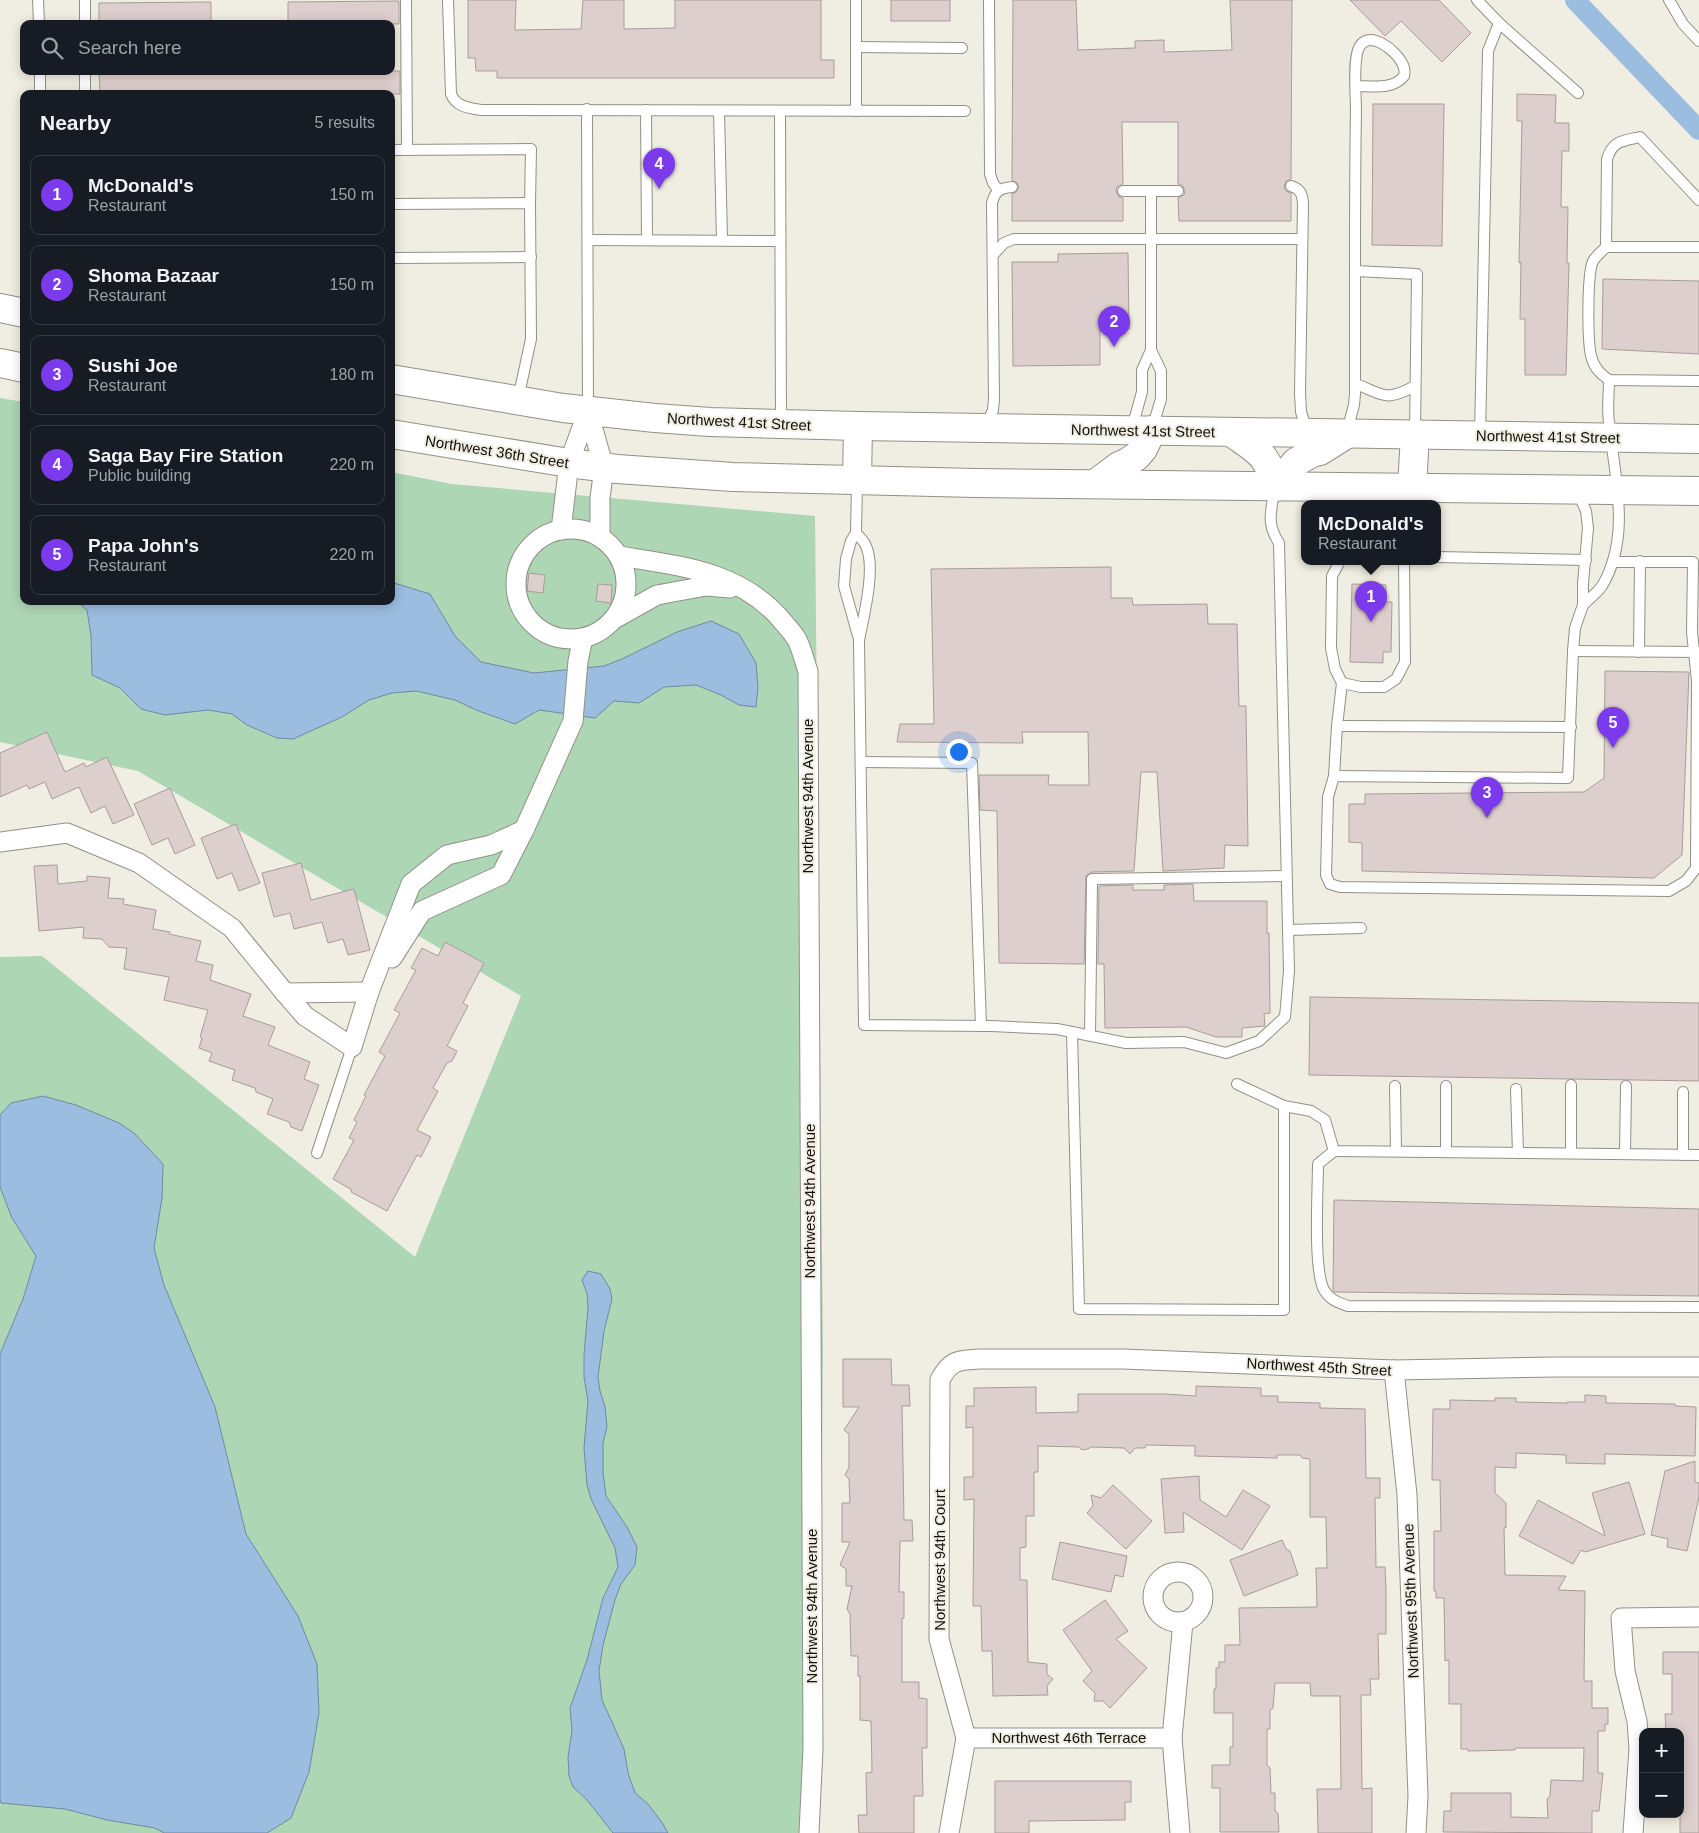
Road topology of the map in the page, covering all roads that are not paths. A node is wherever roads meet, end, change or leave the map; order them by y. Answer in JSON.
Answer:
{"nodes":[{"id":1,"x":38,"y":0,"type":"edge"},
{"id":2,"x":85,"y":0,"type":"edge"},
{"id":3,"x":406,"y":0,"type":"edge"},
{"id":4,"x":448,"y":0,"type":"edge"},
{"id":5,"x":856,"y":0,"type":"edge"},
{"id":6,"x":989,"y":0,"type":"edge"},
{"id":7,"x":1477,"y":0,"type":"edge"},
{"id":8,"x":1668,"y":0,"type":"edge"},
{"id":9,"x":39,"y":20,"type":"edge"},
{"id":10,"x":85,"y":20,"type":"edge"},
{"id":11,"x":1499,"y":23,"type":"junction"},
{"id":12,"x":1699,"y":41,"type":"edge"},
{"id":13,"x":856,"y":47,"type":"junction"},
{"id":14,"x":962,"y":48,"type":"dead end"},
{"id":15,"x":40,"y":75,"type":"edge"},
{"id":16,"x":85,"y":75,"type":"edge"},
{"id":17,"x":1356,"y":86,"type":"junction"},
{"id":18,"x":40,"y":90,"type":"edge"},
{"id":19,"x":85,"y":90,"type":"edge"},
{"id":20,"x":1578,"y":93,"type":"dead end"},
{"id":21,"x":587,"y":109,"type":"junction"},
{"id":22,"x":646,"y":110,"type":"junction"},
{"id":23,"x":720,"y":111,"type":"junction"},
{"id":24,"x":780,"y":111,"type":"junction"},
{"id":25,"x":856,"y":111,"type":"junction"},
{"id":26,"x":965,"y":111,"type":"dead end"},
{"id":27,"x":395,"y":150,"type":"edge"},
{"id":28,"x":407,"y":150,"type":"junction"},
{"id":29,"x":1291,"y":186,"type":"dead end"},
{"id":30,"x":1012,"y":187,"type":"dead end"},
{"id":31,"x":998,"y":190,"type":"junction"},
{"id":32,"x":1123,"y":191,"type":"dead end"},
{"id":33,"x":1151,"y":191,"type":"junction"},
{"id":34,"x":1178,"y":191,"type":"dead end"},
{"id":35,"x":1699,"y":200,"type":"edge"},
{"id":36,"x":530,"y":203,"type":"junction"},
{"id":37,"x":395,"y":204,"type":"edge"},
{"id":38,"x":1151,"y":239,"type":"junction"},
{"id":39,"x":1302,"y":239,"type":"junction"},
{"id":40,"x":588,"y":240,"type":"junction"},
{"id":41,"x":647,"y":240,"type":"junction"},
{"id":42,"x":722,"y":240,"type":"junction"},
{"id":43,"x":780,"y":241,"type":"junction"},
{"id":44,"x":1606,"y":246,"type":"junction"},
{"id":45,"x":1699,"y":248,"type":"edge"},
{"id":46,"x":994,"y":255,"type":"junction"},
{"id":47,"x":531,"y":257,"type":"junction"},
{"id":48,"x":395,"y":258,"type":"edge"},
{"id":49,"x":1355,"y":271,"type":"junction"},
{"id":50,"x":0,"y":308,"type":"edge"},
{"id":51,"x":20,"y":312,"type":"edge"},
{"id":52,"x":1151,"y":350,"type":"junction"},
{"id":53,"x":0,"y":363,"type":"edge"},
{"id":54,"x":20,"y":367,"type":"edge"},
{"id":55,"x":395,"y":380,"type":"edge"},
{"id":56,"x":1609,"y":380,"type":"junction"},
{"id":57,"x":1699,"y":381,"type":"edge"},
{"id":58,"x":1356,"y":384,"type":"junction"},
{"id":59,"x":1415,"y":386,"type":"junction"},
{"id":60,"x":518,"y":401,"type":"junction"},
{"id":61,"x":588,"y":411,"type":"junction"},
{"id":62,"x":781,"y":424,"type":"junction"},
{"id":63,"x":858,"y":426,"type":"junction"},
{"id":64,"x":985,"y":428,"type":"junction"},
{"id":65,"x":1142,"y":430,"type":"junction"},
{"id":66,"x":1231,"y":432,"type":"junction"},
{"id":67,"x":1308,"y":433,"type":"junction"},
{"id":68,"x":1346,"y":434,"type":"junction"},
{"id":69,"x":395,"y":435,"type":"edge"},
{"id":70,"x":1415,"y":435,"type":"junction"},
{"id":71,"x":1480,"y":436,"type":"junction"},
{"id":72,"x":1610,"y":438,"type":"junction"},
{"id":73,"x":1699,"y":439,"type":"edge"},
{"id":74,"x":569,"y":464,"type":"junction"},
{"id":75,"x":604,"y":468,"type":"junction"},
{"id":76,"x":857,"y":482,"type":"junction"},
{"id":77,"x":1095,"y":484,"type":"junction"},
{"id":78,"x":1275,"y":486,"type":"junction"},
{"id":79,"x":1412,"y":487,"type":"junction"},
{"id":80,"x":1576,"y":488,"type":"junction"},
{"id":81,"x":1616,"y":489,"type":"junction"},
{"id":82,"x":1699,"y":491,"type":"edge"},
{"id":83,"x":561,"y":530,"type":"junction"},
{"id":84,"x":856,"y":533,"type":"junction"},
{"id":85,"x":600,"y":537,"type":"junction"},
{"id":86,"x":619,"y":556,"type":"junction"},
{"id":87,"x":1441,"y":557,"type":"edge"},
{"id":88,"x":1586,"y":560,"type":"junction"},
{"id":89,"x":1640,"y":561,"type":"junction"},
{"id":90,"x":1613,"y":562,"type":"junction"},
{"id":91,"x":1338,"y":565,"type":"edge"},
{"id":92,"x":1404,"y":565,"type":"edge"},
{"id":93,"x":749,"y":590,"type":"junction"},
{"id":94,"x":1583,"y":605,"type":"junction"},
{"id":95,"x":614,"y":620,"type":"junction"},
{"id":96,"x":583,"y":638,"type":"junction"},
{"id":97,"x":859,"y":640,"type":"junction"},
{"id":98,"x":1572,"y":652,"type":"junction"},
{"id":99,"x":1639,"y":652,"type":"junction"},
{"id":100,"x":1697,"y":652,"type":"edge"},
{"id":101,"x":1342,"y":683,"type":"junction"},
{"id":102,"x":1337,"y":726,"type":"junction"},
{"id":103,"x":1571,"y":727,"type":"junction"},
{"id":104,"x":861,"y":762,"type":"junction"},
{"id":105,"x":1334,"y":776,"type":"junction"},
{"id":106,"x":524,"y":830,"type":"junction"},
{"id":107,"x":0,"y":842,"type":"edge"},
{"id":108,"x":1698,"y":868,"type":"edge"},
{"id":109,"x":1286,"y":876,"type":"junction"},
{"id":110,"x":1360,"y":928,"type":"dead end"},
{"id":111,"x":1288,"y":930,"type":"junction"},
{"id":112,"x":369,"y":992,"type":"junction"},
{"id":113,"x":285,"y":993,"type":"junction"},
{"id":114,"x":981,"y":1026,"type":"junction"},
{"id":115,"x":1072,"y":1032,"type":"junction"},
{"id":116,"x":1090,"y":1035,"type":"junction"},
{"id":117,"x":352,"y":1047,"type":"junction"},
{"id":118,"x":1237,"y":1084,"type":"dead end"},
{"id":119,"x":1571,"y":1085,"type":"dead end"},
{"id":120,"x":1395,"y":1086,"type":"dead end"},
{"id":121,"x":1446,"y":1086,"type":"dead end"},
{"id":122,"x":1626,"y":1086,"type":"dead end"},
{"id":123,"x":1516,"y":1089,"type":"dead end"},
{"id":124,"x":1683,"y":1092,"type":"dead end"},
{"id":125,"x":1284,"y":1106,"type":"junction"},
{"id":126,"x":1334,"y":1150,"type":"junction"},
{"id":127,"x":1396,"y":1151,"type":"junction"},
{"id":128,"x":1446,"y":1152,"type":"junction"},
{"id":129,"x":317,"y":1153,"type":"dead end"},
{"id":130,"x":1518,"y":1153,"type":"junction"},
{"id":131,"x":1571,"y":1153,"type":"junction"},
{"id":132,"x":1625,"y":1154,"type":"junction"},
{"id":133,"x":1683,"y":1155,"type":"junction"},
{"id":134,"x":1699,"y":1155,"type":"edge"},
{"id":135,"x":1699,"y":1307,"type":"edge"},
{"id":136,"x":1699,"y":1367,"type":"edge"},
{"id":137,"x":1394,"y":1370,"type":"junction"},
{"id":138,"x":944,"y":1372,"type":"joint"},
{"id":139,"x":1699,"y":1617,"type":"edge"},
{"id":140,"x":1183,"y":1622,"type":"dead end"},
{"id":141,"x":966,"y":1738,"type":"junction"},
{"id":142,"x":1172,"y":1738,"type":"junction"},
{"id":143,"x":809,"y":1833,"type":"edge"},
{"id":144,"x":949,"y":1833,"type":"edge"},
{"id":145,"x":1180,"y":1833,"type":"edge"},
{"id":146,"x":1416,"y":1833,"type":"edge"},
{"id":147,"x":1633,"y":1833,"type":"edge"}],
"edges":[{"from":1,"to":9,"type":"lane"},
{"from":2,"to":10,"type":"lane"},
{"from":3,"to":28,"type":"lane"},
{"from":4,"to":21,"type":"lane"},
{"from":5,"to":13,"type":"lane"},
{"from":6,"to":31,"type":"lane"},
{"from":7,"to":11,"type":"lane"},
{"from":8,"to":12,"type":"lane"},
{"from":11,"to":20,"type":"lane"},
{"from":11,"to":71,"type":"lane"},
{"from":13,"to":14,"type":"lane"},
{"from":13,"to":25,"type":"lane"},
{"from":15,"to":18,"type":"lane"},
{"from":16,"to":19,"type":"lane"},
{"from":17,"to":17,"type":"lane"},
{"from":17,"to":49,"type":"lane"},
{"from":21,"to":22,"type":"lane"},
{"from":21,"to":40,"type":"lane"},
{"from":22,"to":23,"type":"lane"},
{"from":22,"to":41,"type":"lane"},
{"from":23,"to":24,"type":"lane"},
{"from":23,"to":42,"type":"lane"},
{"from":24,"to":25,"type":"lane"},
{"from":24,"to":43,"type":"lane"},
{"from":25,"to":26,"type":"lane"},
{"from":27,"to":28,"type":"lane"},
{"from":28,"to":36,"type":"lane"},
{"from":29,"to":39,"type":"lane"},
{"from":30,"to":31,"type":"lane"},
{"from":31,"to":46,"type":"lane"},
{"from":32,"to":33,"type":"lane"},
{"from":33,"to":34,"type":"lane"},
{"from":33,"to":38,"type":"lane"},
{"from":35,"to":44,"type":"lane"},
{"from":36,"to":37,"type":"lane"},
{"from":36,"to":47,"type":"lane"},
{"from":38,"to":39,"type":"lane"},
{"from":38,"to":46,"type":"lane"},
{"from":38,"to":52,"type":"lane"},
{"from":39,"to":67,"type":"lane"},
{"from":40,"to":41,"type":"lane"},
{"from":40,"to":61,"type":"lane"},
{"from":41,"to":42,"type":"lane"},
{"from":42,"to":43,"type":"lane"},
{"from":43,"to":62,"type":"lane"},
{"from":44,"to":45,"type":"lane"},
{"from":44,"to":56,"type":"lane"},
{"from":46,"to":64,"type":"lane"},
{"from":47,"to":48,"type":"lane"},
{"from":47,"to":60,"type":"lane"},
{"from":49,"to":58,"type":"lane"},
{"from":49,"to":59,"type":"lane"},
{"from":50,"to":51,"type":"main road"},
{"from":52,"to":65,"type":"lane"},
{"from":52,"to":65,"type":"lane"},
{"from":53,"to":54,"type":"main road"},
{"from":55,"to":60,"type":"main road"},
{"from":56,"to":57,"type":"lane"},
{"from":56,"to":72,"type":"lane"},
{"from":58,"to":59,"type":"lane"},
{"from":58,"to":68,"type":"lane"},
{"from":59,"to":70,"type":"lane"},
{"from":60,"to":61,"type":"main road"},
{"from":61,"to":62,"type":"main road","name":"Northwest 41st Street"},
{"from":61,"to":74,"type":"street"},
{"from":61,"to":75,"type":"street"},
{"from":62,"to":63,"type":"main road","name":"Northwest 41st Street"},
{"from":63,"to":64,"type":"main road","name":"Northwest 41st Street"},
{"from":63,"to":76,"type":"main road"},
{"from":64,"to":65,"type":"main road","name":"Northwest 41st Street"},
{"from":65,"to":66,"type":"main road","name":"Northwest 41st Street"},
{"from":65,"to":77,"type":"main road"},
{"from":66,"to":67,"type":"main road","name":"Northwest 41st Street"},
{"from":66,"to":78,"type":"main road"},
{"from":67,"to":68,"type":"main road","name":"Northwest 41st Street"},
{"from":68,"to":70,"type":"main road","name":"Northwest 41st Street"},
{"from":68,"to":78,"type":"main road"},
{"from":69,"to":74,"type":"main road","name":"Northwest 36th Street"},
{"from":70,"to":71,"type":"main road","name":"Northwest 41st Street"},
{"from":70,"to":79,"type":"main road"},
{"from":71,"to":72,"type":"main road","name":"Northwest 41st Street"},
{"from":72,"to":73,"type":"main road","name":"Northwest 41st Street"},
{"from":72,"to":81,"type":"lane"},
{"from":74,"to":75,"type":"main road","name":"Northwest 36th Street"},
{"from":74,"to":83,"type":"street"},
{"from":75,"to":76,"type":"main road"},
{"from":75,"to":85,"type":"street"},
{"from":76,"to":77,"type":"main road"},
{"from":76,"to":84,"type":"lane"},
{"from":77,"to":78,"type":"main road"},
{"from":78,"to":79,"type":"main road"},
{"from":78,"to":109,"type":"lane"},
{"from":79,"to":80,"type":"main road"},
{"from":80,"to":81,"type":"main road"},
{"from":80,"to":88,"type":"lane"},
{"from":81,"to":82,"type":"main road"},
{"from":81,"to":90,"type":"lane"},
{"from":83,"to":85,"type":"street"},
{"from":83,"to":96,"type":"street"},
{"from":84,"to":97,"type":"lane"},
{"from":84,"to":97,"type":"lane"},
{"from":85,"to":86,"type":"street"},
{"from":86,"to":93,"type":"street","name":"Northwest 94th Avenue"},
{"from":86,"to":95,"type":"street"},
{"from":87,"to":88,"type":"lane"},
{"from":88,"to":94,"type":"lane"},
{"from":89,"to":90,"type":"lane"},
{"from":89,"to":99,"type":"lane"},
{"from":89,"to":100,"type":"lane"},
{"from":90,"to":94,"type":"lane"},
{"from":91,"to":101,"type":"lane"},
{"from":92,"to":101,"type":"lane"},
{"from":93,"to":95,"type":"street"},
{"from":93,"to":143,"type":"street","name":"Northwest 94th Avenue"},
{"from":94,"to":98,"type":"lane"},
{"from":95,"to":96,"type":"street"},
{"from":96,"to":106,"type":"street"},
{"from":97,"to":104,"type":"lane"},
{"from":98,"to":99,"type":"lane"},
{"from":98,"to":103,"type":"lane"},
{"from":99,"to":100,"type":"lane"},
{"from":100,"to":108,"type":"lane"},
{"from":101,"to":102,"type":"lane"},
{"from":102,"to":103,"type":"lane"},
{"from":102,"to":105,"type":"lane"},
{"from":103,"to":105,"type":"lane"},
{"from":104,"to":114,"type":"lane"},
{"from":104,"to":114,"type":"lane"},
{"from":105,"to":108,"type":"lane"},
{"from":106,"to":112,"type":"street"},
{"from":106,"to":112,"type":"street"},
{"from":107,"to":113,"type":"street"},
{"from":109,"to":111,"type":"lane"},
{"from":109,"to":116,"type":"lane"},
{"from":110,"to":111,"type":"lane"},
{"from":111,"to":116,"type":"lane"},
{"from":112,"to":113,"type":"street"},
{"from":112,"to":117,"type":"street"},
{"from":113,"to":117,"type":"street"},
{"from":114,"to":115,"type":"lane"},
{"from":115,"to":116,"type":"lane"},
{"from":115,"to":125,"type":"lane"},
{"from":117,"to":129,"type":"lane"},
{"from":118,"to":125,"type":"lane"},
{"from":119,"to":131,"type":"lane"},
{"from":120,"to":127,"type":"lane"},
{"from":121,"to":128,"type":"lane"},
{"from":122,"to":132,"type":"lane"},
{"from":123,"to":130,"type":"lane"},
{"from":124,"to":133,"type":"lane"},
{"from":125,"to":126,"type":"lane"},
{"from":126,"to":127,"type":"lane"},
{"from":126,"to":135,"type":"lane"},
{"from":127,"to":128,"type":"lane"},
{"from":128,"to":130,"type":"lane"},
{"from":130,"to":131,"type":"lane"},
{"from":131,"to":132,"type":"lane"},
{"from":132,"to":133,"type":"lane"},
{"from":133,"to":134,"type":"lane"},
{"from":136,"to":137,"type":"street","name":"Northwest 45th Street"},
{"from":137,"to":138,"type":"street","name":"Northwest 45th Street"},
{"from":137,"to":146,"type":"street","name":"Northwest 95th Avenue"},
{"from":138,"to":141,"type":"street","name":"Northwest 94th Court"},
{"from":139,"to":147,"type":"street"},
{"from":140,"to":142,"type":"street"},
{"from":141,"to":142,"type":"street","name":"Northwest 46th Terrace"},
{"from":141,"to":144,"type":"street","name":"Northwest 94th Court"},
{"from":142,"to":145,"type":"street"}]}
